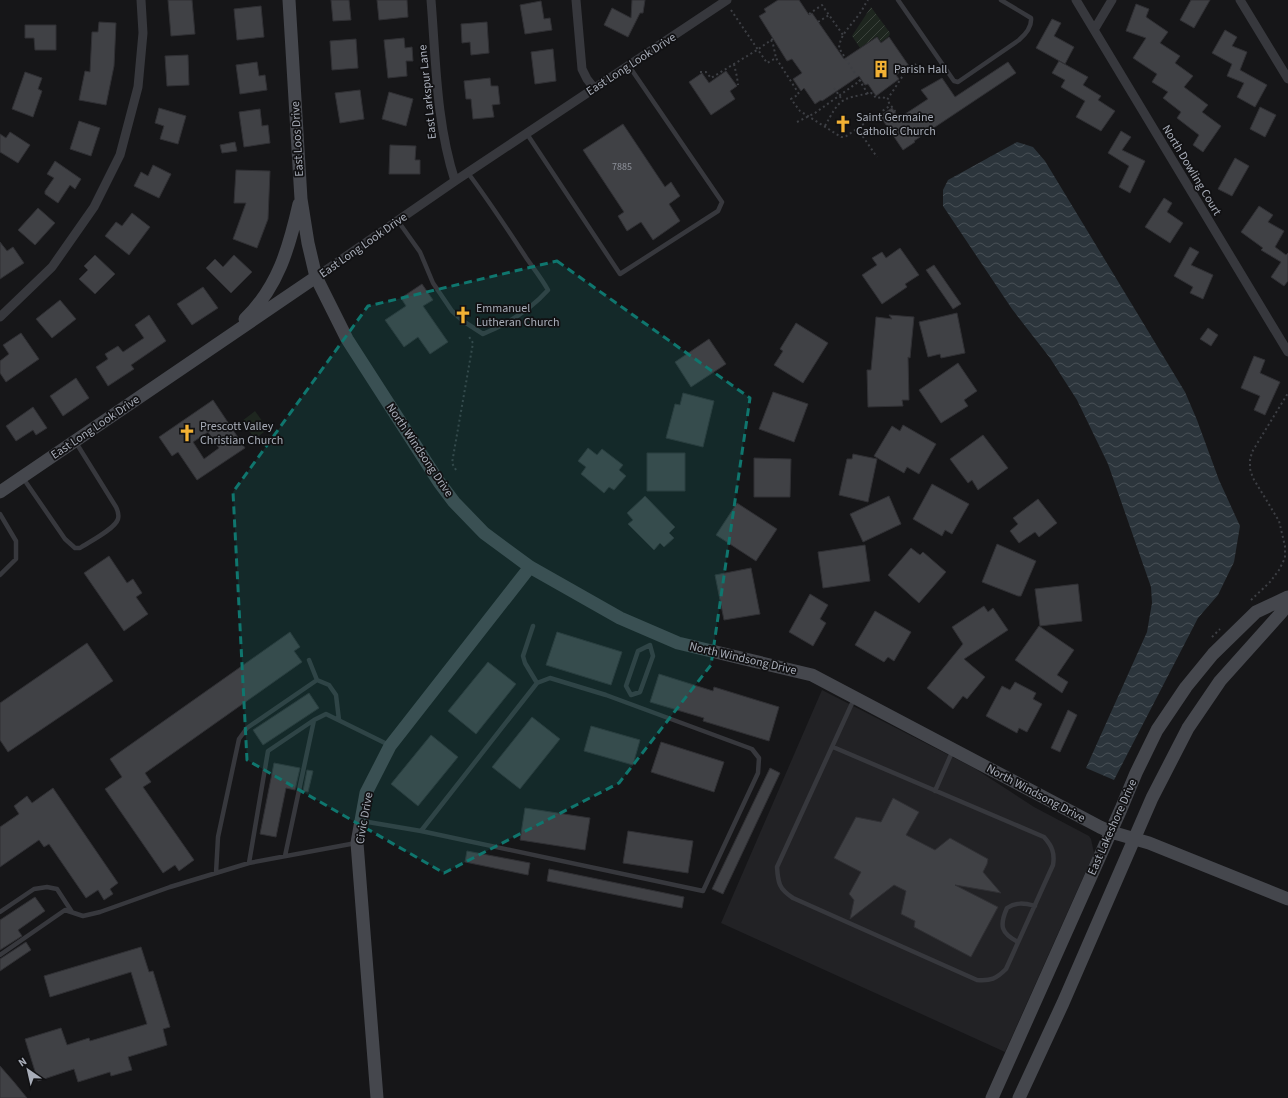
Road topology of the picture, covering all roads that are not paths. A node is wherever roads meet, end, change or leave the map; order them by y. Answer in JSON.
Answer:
{"nodes":[{"id":1,"x":141,"y":0,"type":"edge"},
{"id":2,"x":289,"y":0,"type":"edge"},
{"id":3,"x":431,"y":0,"type":"edge"},
{"id":4,"x":576,"y":0,"type":"edge"},
{"id":5,"x":898,"y":0,"type":"edge"},
{"id":6,"x":1001,"y":0,"type":"edge"},
{"id":7,"x":1076,"y":0,"type":"edge"},
{"id":8,"x":1112,"y":0,"type":"edge"},
{"id":9,"x":1240,"y":0,"type":"edge"},
{"id":10,"x":729,"y":4,"type":"edge"},
{"id":11,"x":1094,"y":30,"type":"junction"},
{"id":12,"x":629,"y":66,"type":"junction"},
{"id":13,"x":1288,"y":79,"type":"edge"},
{"id":14,"x":594,"y":88,"type":"junction"},
{"id":15,"x":527,"y":134,"type":"junction"},
{"id":16,"x":468,"y":172,"type":"junction"},
{"id":17,"x":455,"y":181,"type":"junction"},
{"id":18,"x":301,"y":199,"type":"junction"},
{"id":19,"x":398,"y":221,"type":"junction"},
{"id":20,"x":316,"y":277,"type":"junction"},
{"id":21,"x":0,"y":317,"type":"edge"},
{"id":22,"x":225,"y":339,"type":"junction"},
{"id":23,"x":1288,"y":352,"type":"edge"},
{"id":24,"x":75,"y":441,"type":"junction"},
{"id":25,"x":22,"y":477,"type":"junction"},
{"id":26,"x":0,"y":492,"type":"edge"},
{"id":27,"x":0,"y":514,"type":"edge"},
{"id":28,"x":530,"y":567,"type":"junction"},
{"id":29,"x":0,"y":574,"type":"edge"},
{"id":30,"x":1288,"y":597,"type":"edge"},
{"id":31,"x":1288,"y":604,"type":"edge"},
{"id":32,"x":533,"y":626,"type":"dead end"},
{"id":33,"x":653,"y":639,"type":"junction"},
{"id":34,"x":309,"y":660,"type":"dead end"},
{"id":35,"x":317,"y":680,"type":"junction"},
{"id":36,"x":537,"y":683,"type":"junction"},
{"id":37,"x":631,"y":695,"type":"junction"},
{"id":38,"x":855,"y":698,"type":"junction"},
{"id":39,"x":628,"y":704,"type":"junction"},
{"id":40,"x":314,"y":720,"type":"junction"},
{"id":41,"x":339,"y":720,"type":"junction"},
{"id":42,"x":390,"y":746,"type":"junction"},
{"id":43,"x":833,"y":747,"type":"junction"},
{"id":44,"x":953,"y":750,"type":"junction"},
{"id":45,"x":935,"y":791,"type":"junction"},
{"id":46,"x":361,"y":821,"type":"junction"},
{"id":47,"x":421,"y":831,"type":"junction"},
{"id":48,"x":1111,"y":832,"type":"junction"},
{"id":49,"x":1134,"y":839,"type":"junction"},
{"id":50,"x":357,"y":843,"type":"junction"},
{"id":51,"x":285,"y":856,"type":"junction"},
{"id":52,"x":249,"y":863,"type":"junction"},
{"id":53,"x":216,"y":873,"type":"junction"},
{"id":54,"x":1288,"y":899,"type":"edge"},
{"id":55,"x":1034,"y":906,"type":"junction"},
{"id":56,"x":0,"y":912,"type":"edge"},
{"id":57,"x":73,"y":913,"type":"junction"},
{"id":58,"x":1018,"y":942,"type":"junction"},
{"id":59,"x":0,"y":954,"type":"edge"},
{"id":60,"x":377,"y":1098,"type":"edge"},
{"id":61,"x":992,"y":1098,"type":"edge"},
{"id":62,"x":1019,"y":1098,"type":"edge"}],
"edges":[{"from":1,"to":21,"type":"street"},
{"from":2,"to":18,"type":"street","name":"East Loos Drive"},
{"from":3,"to":17,"type":"street","name":"East Larkspur Lane"},
{"from":4,"to":14,"type":"street"},
{"from":5,"to":6,"type":"lane"},
{"from":7,"to":11,"type":"street","name":"North Dowling Court"},
{"from":8,"to":11,"type":"street"},
{"from":9,"to":13,"type":"street"},
{"from":10,"to":12,"type":"street","name":"East Long Look Drive"},
{"from":11,"to":23,"type":"street","name":"North Dowling Court"},
{"from":12,"to":14,"type":"street","name":"East Long Look Drive"},
{"from":12,"to":15,"type":"lane"},
{"from":14,"to":15,"type":"street","name":"East Long Look Drive"},
{"from":15,"to":16,"type":"street","name":"East Long Look Drive"},
{"from":16,"to":17,"type":"street","name":"East Long Look Drive"},
{"from":16,"to":19,"type":"lane"},
{"from":17,"to":19,"type":"street","name":"East Long Look Drive"},
{"from":18,"to":20,"type":"street","name":"East Loos Drive"},
{"from":18,"to":22,"type":"street"},
{"from":19,"to":20,"type":"street","name":"East Long Look Drive"},
{"from":20,"to":22,"type":"street","name":"East Long Look Drive"},
{"from":20,"to":28,"type":"street","name":"North Windsong Drive"},
{"from":22,"to":24,"type":"street","name":"East Long Look Drive"},
{"from":24,"to":25,"type":"street","name":"East Long Look Drive"},
{"from":24,"to":25,"type":"lane"},
{"from":25,"to":26,"type":"street","name":"East Long Look Drive"},
{"from":27,"to":29,"type":"lane"},
{"from":28,"to":33,"type":"street","name":"North Windsong Drive"},
{"from":28,"to":42,"type":"street","name":"Civic Drive"},
{"from":30,"to":48,"type":"street","name":"East Lakeshore Drive"},
{"from":31,"to":49,"type":"street","name":"East Lakeshore Drive"},
{"from":32,"to":36,"type":"lane"},
{"from":33,"to":37,"type":"lane"},
{"from":33,"to":37,"type":"lane"},
{"from":33,"to":38,"type":"street","name":"North Windsong Drive"},
{"from":34,"to":35,"type":"lane"},
{"from":35,"to":41,"type":"lane"},
{"from":35,"to":53,"type":"lane"},
{"from":36,"to":39,"type":"lane"},
{"from":36,"to":47,"type":"lane"},
{"from":37,"to":39,"type":"lane"},
{"from":38,"to":43,"type":"lane"},
{"from":38,"to":44,"type":"street","name":"North Windsong Drive"},
{"from":39,"to":47,"type":"lane"},
{"from":40,"to":41,"type":"lane"},
{"from":40,"to":51,"type":"lane"},
{"from":40,"to":52,"type":"lane"},
{"from":41,"to":42,"type":"lane"},
{"from":42,"to":46,"type":"street","name":"Civic Drive"},
{"from":43,"to":45,"type":"lane"},
{"from":43,"to":58,"type":"lane"},
{"from":44,"to":45,"type":"lane"},
{"from":44,"to":48,"type":"street","name":"North Windsong Drive"},
{"from":45,"to":55,"type":"lane"},
{"from":46,"to":47,"type":"lane"},
{"from":46,"to":50,"type":"street","name":"Civic Drive"},
{"from":48,"to":49,"type":"street","name":"North Windsong Drive"},
{"from":48,"to":61,"type":"street","name":"East Lakeshore Drive"},
{"from":49,"to":54,"type":"street","name":"North Windsong Drive"},
{"from":49,"to":62,"type":"street","name":"East Lakeshore Drive"},
{"from":50,"to":51,"type":"lane"},
{"from":50,"to":60,"type":"street","name":"Civic Drive"},
{"from":51,"to":52,"type":"lane"},
{"from":52,"to":53,"type":"lane"},
{"from":53,"to":57,"type":"lane"},
{"from":55,"to":58,"type":"lane"},
{"from":55,"to":58,"type":"lane"},
{"from":56,"to":57,"type":"lane"},
{"from":57,"to":59,"type":"lane"}]}
